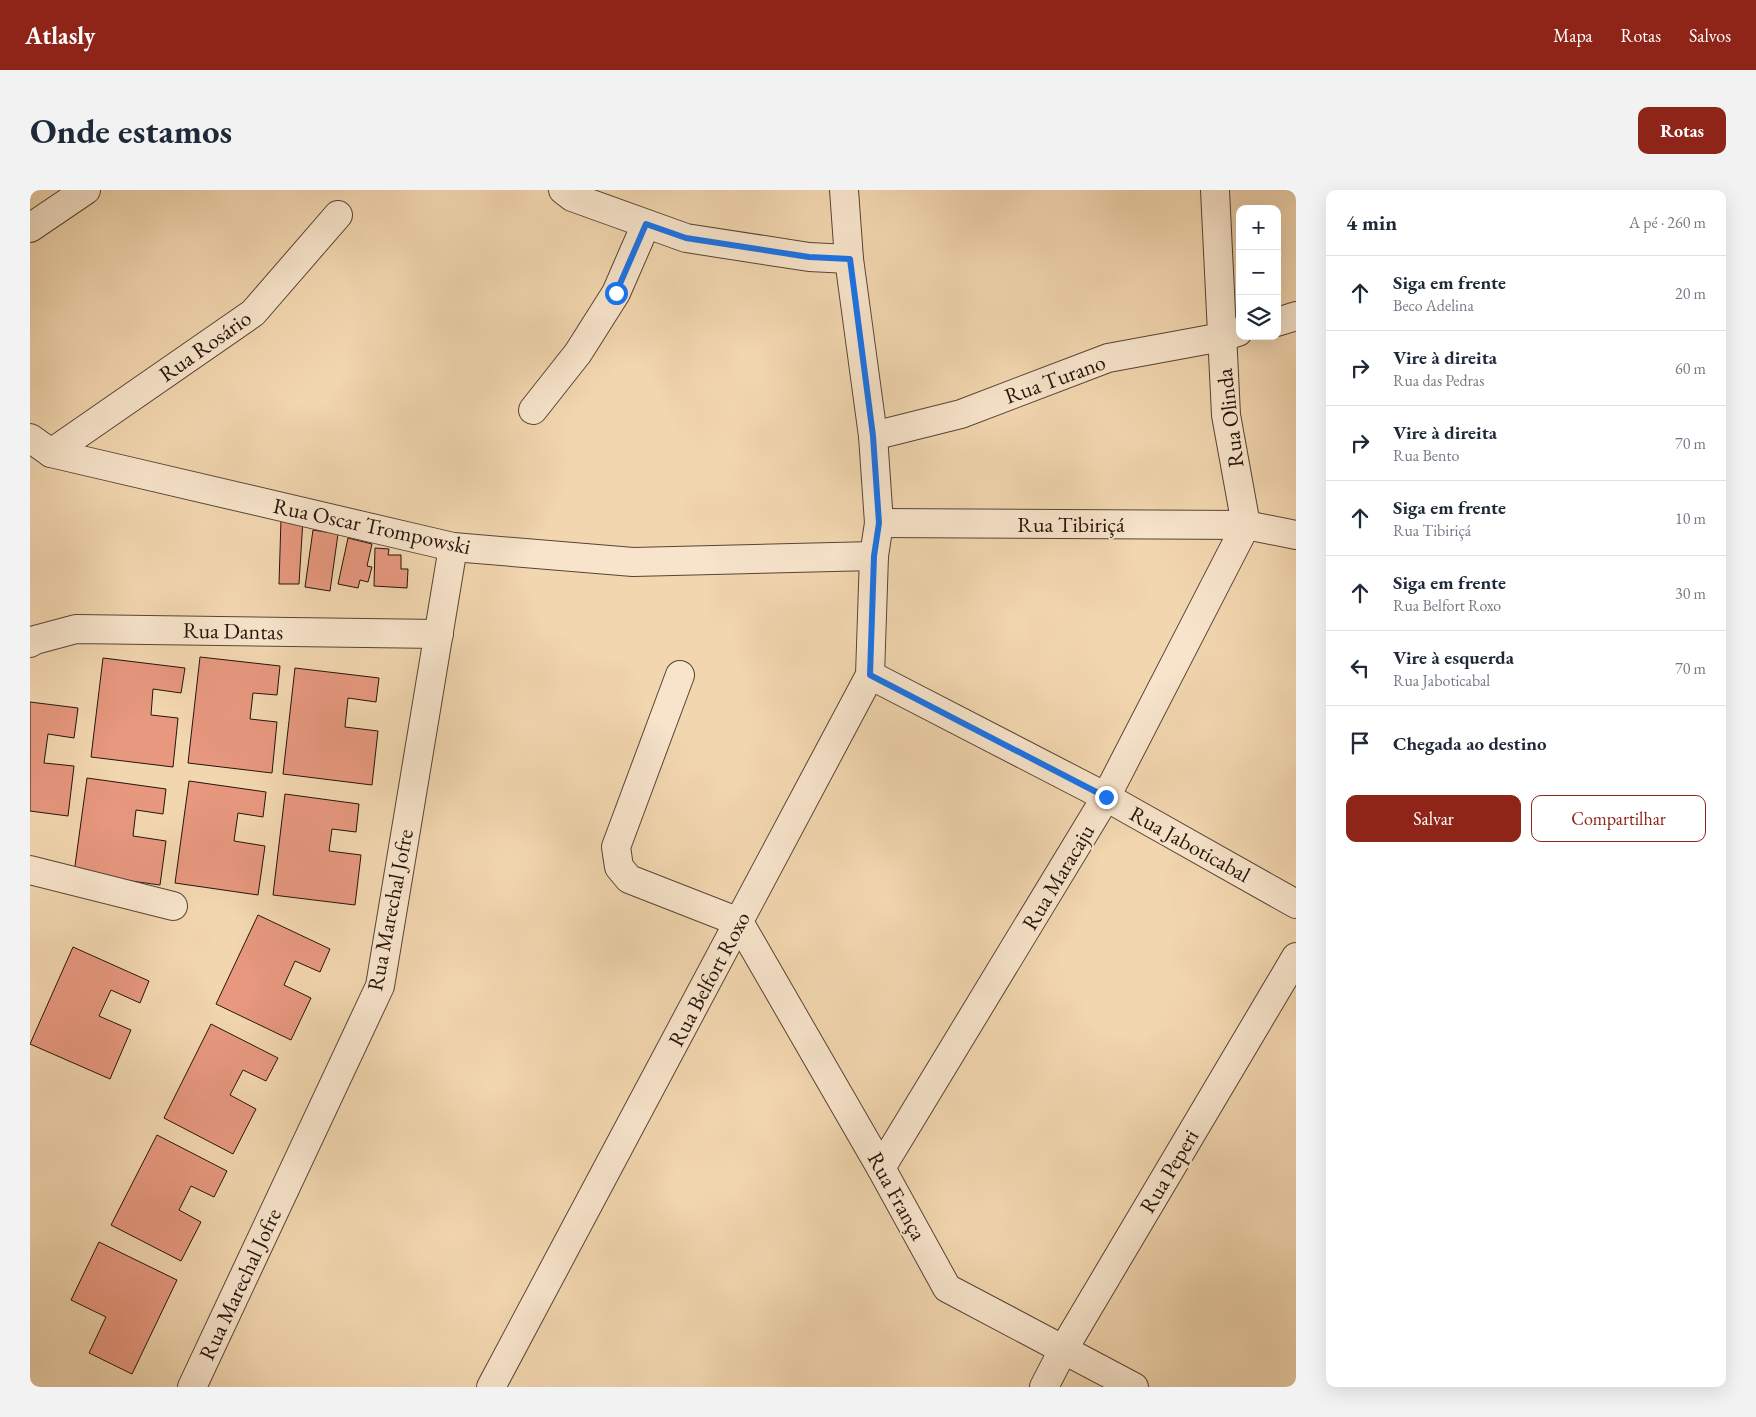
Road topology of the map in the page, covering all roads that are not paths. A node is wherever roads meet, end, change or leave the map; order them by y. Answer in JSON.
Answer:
{"nodes":[{"id":1,"x":86,"y":190,"type":"edge"},
{"id":2,"x":563,"y":190,"type":"edge"},
{"id":3,"x":844,"y":190,"type":"edge"},
{"id":4,"x":1215,"y":190,"type":"edge"},
{"id":5,"x":338,"y":215,"type":"dead end"},
{"id":6,"x":646,"y":224,"type":"junction"},
{"id":7,"x":30,"y":228,"type":"edge"},
{"id":8,"x":850,"y":259,"type":"junction"},
{"id":9,"x":1296,"y":316,"type":"edge"},
{"id":10,"x":1281,"y":321,"type":"edge"},
{"id":11,"x":1231,"y":334,"type":"edge"},
{"id":12,"x":533,"y":410,"type":"dead end"},
{"id":13,"x":873,"y":436,"type":"junction"},
{"id":14,"x":41,"y":446,"type":"edge"},
{"id":15,"x":879,"y":523,"type":"junction"},
{"id":16,"x":1246,"y":526,"type":"junction"},
{"id":17,"x":1296,"y":535,"type":"edge"},
{"id":18,"x":452,"y":547,"type":"junction"},
{"id":19,"x":874,"y":556,"type":"junction"},
{"id":20,"x":439,"y":634,"type":"junction"},
{"id":21,"x":30,"y":643,"type":"edge"},
{"id":22,"x":680,"y":675,"type":"dead end"},
{"id":23,"x":870,"y":675,"type":"junction"},
{"id":24,"x":1106,"y":797,"type":"junction"},
{"id":25,"x":30,"y":870,"type":"edge"},
{"id":26,"x":1296,"y":904,"type":"edge"},
{"id":27,"x":173,"y":906,"type":"dead end"},
{"id":28,"x":739,"y":922,"type":"junction"},
{"id":29,"x":1296,"y":957,"type":"edge"},
{"id":30,"x":882,"y":1168,"type":"junction"},
{"id":31,"x":1063,"y":1350,"type":"junction"},
{"id":32,"x":192,"y":1387,"type":"edge"},
{"id":33,"x":491,"y":1387,"type":"edge"},
{"id":34,"x":1044,"y":1387,"type":"edge"},
{"id":35,"x":1134,"y":1387,"type":"edge"}],
"edges":[{"from":1,"to":7,"type":"street"},
{"from":2,"to":6,"type":"street"},
{"from":3,"to":8,"type":"street"},
{"from":4,"to":11,"type":"street","name":"Rua Olinda"},
{"from":5,"to":14,"type":"street","name":"Rua Rosário"},
{"from":6,"to":8,"type":"street"},
{"from":6,"to":12,"type":"street"},
{"from":8,"to":13,"type":"street"},
{"from":9,"to":10,"type":"street"},
{"from":11,"to":13,"type":"street","name":"Rua Turano"},
{"from":11,"to":16,"type":"street","name":"Rua Olinda"},
{"from":13,"to":15,"type":"street"},
{"from":14,"to":18,"type":"street","name":"Rua Oscar Trompowski"},
{"from":15,"to":16,"type":"street","name":"Rua Tibiriçá"},
{"from":15,"to":19,"type":"street"},
{"from":16,"to":17,"type":"street","name":"Rua Tibiriçá"},
{"from":16,"to":24,"type":"street","name":"Rua Maracaju"},
{"from":18,"to":19,"type":"street","name":"Rua Oscar Trompowski"},
{"from":18,"to":20,"type":"street","name":"Rua Marechal Jofre"},
{"from":19,"to":23,"type":"street","name":"Rua Belfort Roxo"},
{"from":20,"to":21,"type":"street","name":"Rua Dantas"},
{"from":20,"to":32,"type":"street","name":"Rua Marechal Jofre"},
{"from":22,"to":28,"type":"street"},
{"from":23,"to":24,"type":"street","name":"Rua Jaboticabal"},
{"from":23,"to":28,"type":"street","name":"Rua Belfort Roxo"},
{"from":24,"to":26,"type":"street","name":"Rua Jaboticabal"},
{"from":24,"to":30,"type":"street","name":"Rua Maracaju"},
{"from":25,"to":27,"type":"street"},
{"from":28,"to":30,"type":"street","name":"Rua França"},
{"from":28,"to":33,"type":"street","name":"Rua Belfort Roxo"},
{"from":29,"to":31,"type":"street","name":"Rua Peperi"},
{"from":30,"to":31,"type":"street","name":"Rua França"},
{"from":31,"to":34,"type":"street","name":"Rua Peperi"},
{"from":31,"to":35,"type":"street","name":"Rua França"}]}
